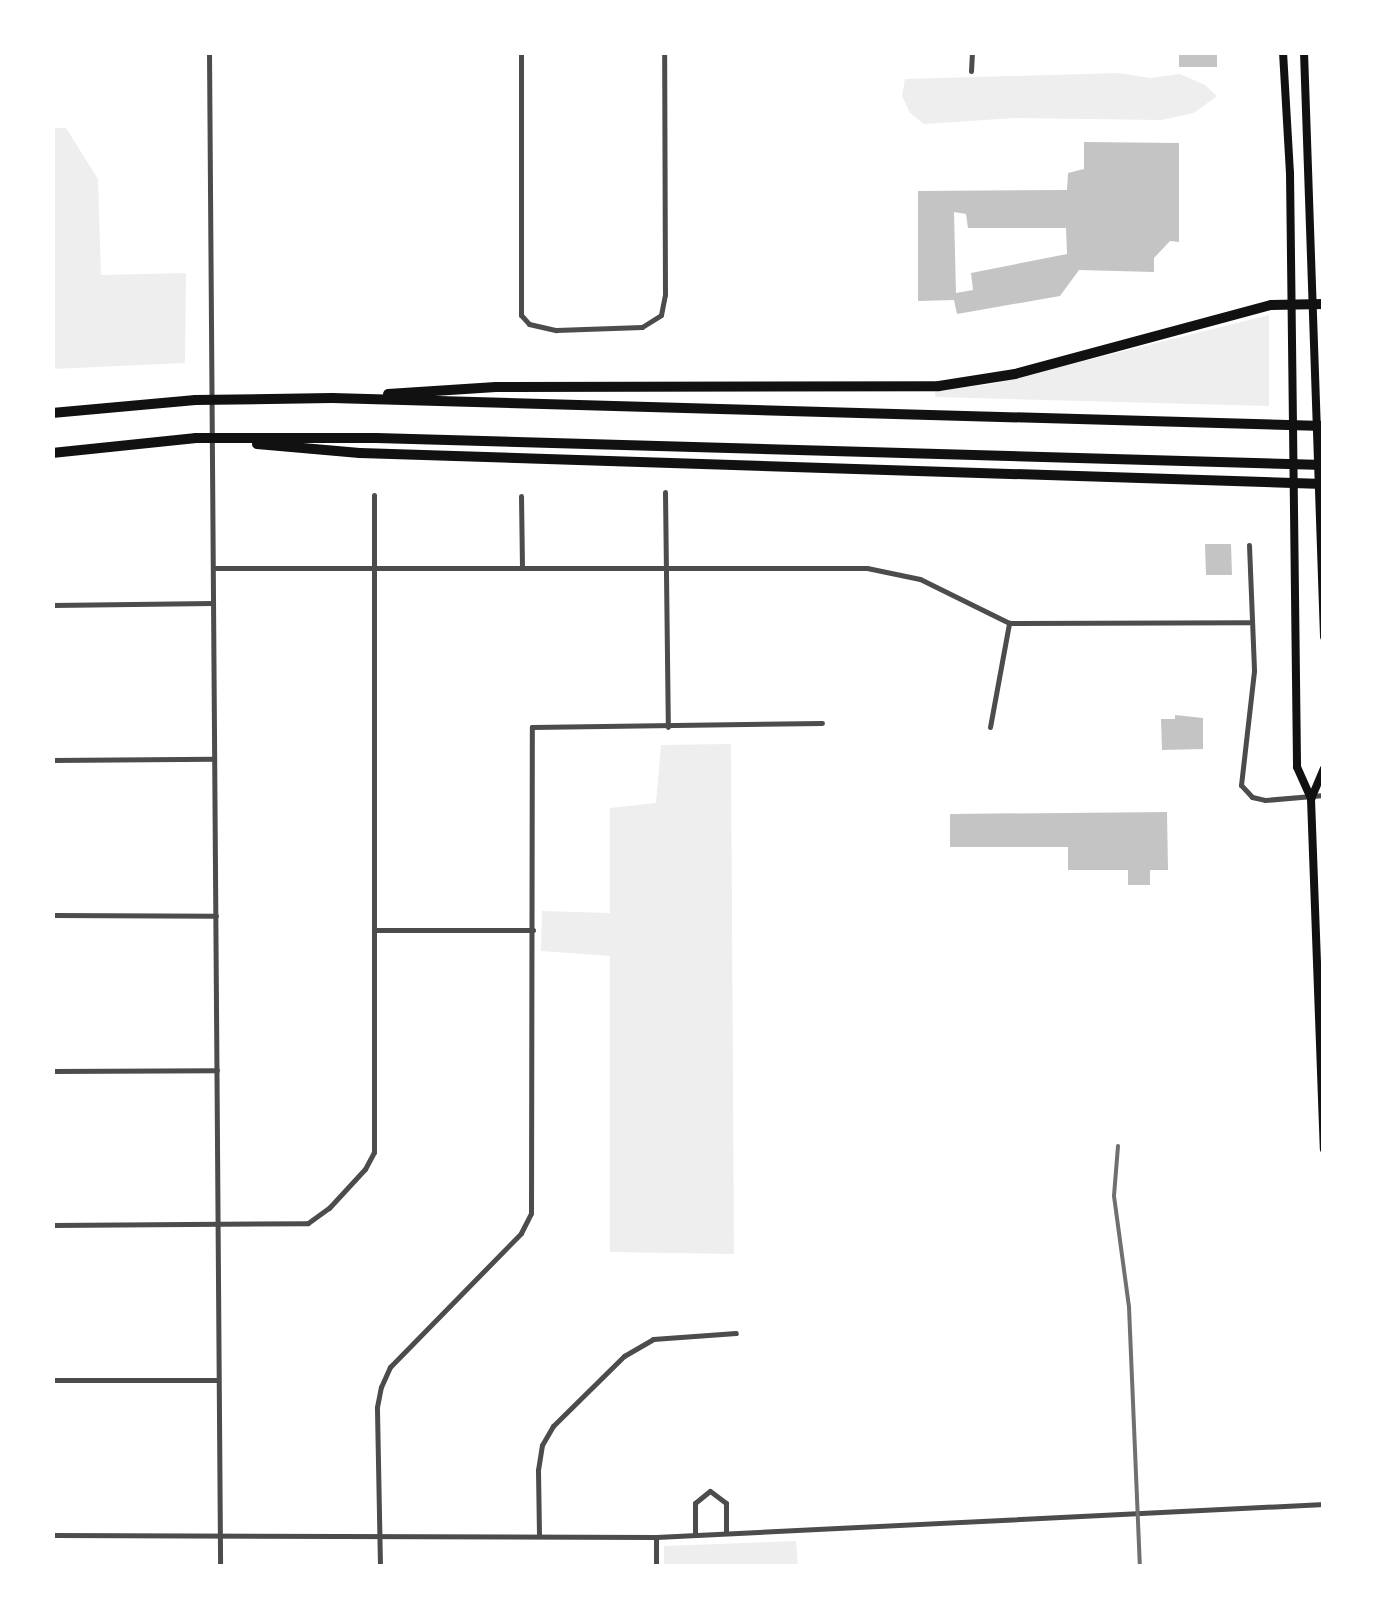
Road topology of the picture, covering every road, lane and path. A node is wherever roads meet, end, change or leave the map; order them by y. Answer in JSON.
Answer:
{"nodes":[{"id":1,"x":209,"y":52,"type":"edge"},
{"id":2,"x":520,"y":52,"type":"edge"},
{"id":3,"x":664,"y":52,"type":"edge"},
{"id":4,"x":972,"y":52,"type":"edge"},
{"id":5,"x":1282,"y":52,"type":"edge"},
{"id":6,"x":1304,"y":52,"type":"edge"},
{"id":7,"x":971,"y":71,"type":"dead end"},
{"id":8,"x":1319,"y":304,"type":"edge"},
{"id":9,"x":1292,"y":305,"type":"junction"},
{"id":10,"x":332,"y":398,"type":"junction"},
{"id":11,"x":52,"y":413,"type":"edge"},
{"id":12,"x":1324,"y":426,"type":"edge"},
{"id":13,"x":196,"y":438,"type":"junction"},
{"id":14,"x":52,"y":453,"type":"edge"},
{"id":15,"x":1324,"y":465,"type":"edge"},
{"id":16,"x":1324,"y":484,"type":"edge"},
{"id":17,"x":665,"y":492,"type":"dead end"},
{"id":18,"x":374,"y":495,"type":"dead end"},
{"id":19,"x":521,"y":496,"type":"dead end"},
{"id":20,"x":1249,"y":545,"type":"dead end"},
{"id":21,"x":666,"y":566,"type":"junction"},
{"id":22,"x":522,"y":567,"type":"junction"},
{"id":23,"x":214,"y":568,"type":"junction"},
{"id":24,"x":374,"y":568,"type":"junction"},
{"id":25,"x":52,"y":604,"type":"edge"},
{"id":26,"x":213,"y":604,"type":"junction"},
{"id":27,"x":1249,"y":622,"type":"junction"},
{"id":28,"x":1009,"y":623,"type":"junction"},
{"id":29,"x":1324,"y":638,"type":"edge"},
{"id":30,"x":822,"y":722,"type":"dead end"},
{"id":31,"x":668,"y":727,"type":"junction"},
{"id":32,"x":990,"y":727,"type":"dead end"},
{"id":33,"x":216,"y":758,"type":"junction"},
{"id":34,"x":52,"y":760,"type":"edge"},
{"id":35,"x":1324,"y":769,"type":"edge"},
{"id":36,"x":1324,"y":795,"type":"edge"},
{"id":37,"x":1311,"y":799,"type":"junction"},
{"id":38,"x":1324,"y":804,"type":"edge"},
{"id":39,"x":52,"y":915,"type":"edge"},
{"id":40,"x":216,"y":916,"type":"junction"},
{"id":41,"x":377,"y":930,"type":"junction"},
{"id":42,"x":533,"y":930,"type":"junction"},
{"id":43,"x":216,"y":1070,"type":"junction"},
{"id":44,"x":52,"y":1071,"type":"edge"},
{"id":45,"x":1324,"y":1149,"type":"edge"},
{"id":46,"x":52,"y":1224,"type":"edge"},
{"id":47,"x":217,"y":1226,"type":"junction"},
{"id":48,"x":736,"y":1333,"type":"dead end"},
{"id":49,"x":52,"y":1380,"type":"edge"},
{"id":50,"x":218,"y":1380,"type":"junction"},
{"id":51,"x":1324,"y":1504,"type":"edge"},
{"id":52,"x":726,"y":1533,"type":"junction"},
{"id":53,"x":538,"y":1534,"type":"junction"},
{"id":54,"x":695,"y":1534,"type":"junction"},
{"id":55,"x":52,"y":1535,"type":"edge"},
{"id":56,"x":220,"y":1535,"type":"junction"},
{"id":57,"x":379,"y":1535,"type":"junction"},
{"id":58,"x":656,"y":1536,"type":"junction"},
{"id":59,"x":220,"y":1566,"type":"edge"},
{"id":60,"x":380,"y":1566,"type":"edge"},
{"id":61,"x":656,"y":1566,"type":"edge"}],
"edges":[{"from":1,"to":23,"type":"street"},
{"from":2,"to":3,"type":"street"},
{"from":4,"to":7,"type":"street"},
{"from":5,"to":9,"type":"main road"},
{"from":6,"to":8,"type":"main road"},
{"from":8,"to":9,"type":"highway"},
{"from":8,"to":29,"type":"main road"},
{"from":9,"to":10,"type":"highway"},
{"from":9,"to":37,"type":"main road"},
{"from":10,"to":11,"type":"highway"},
{"from":10,"to":12,"type":"highway"},
{"from":13,"to":14,"type":"highway"},
{"from":13,"to":15,"type":"highway"},
{"from":13,"to":16,"type":"highway"},
{"from":17,"to":21,"type":"street"},
{"from":18,"to":24,"type":"street"},
{"from":19,"to":22,"type":"street"},
{"from":20,"to":27,"type":"street"},
{"from":21,"to":22,"type":"street"},
{"from":21,"to":28,"type":"street"},
{"from":21,"to":31,"type":"street"},
{"from":22,"to":24,"type":"street"},
{"from":23,"to":24,"type":"street"},
{"from":23,"to":26,"type":"street"},
{"from":24,"to":41,"type":"street"},
{"from":25,"to":26,"type":"street"},
{"from":26,"to":33,"type":"street"},
{"from":27,"to":28,"type":"street"},
{"from":27,"to":37,"type":"street"},
{"from":28,"to":32,"type":"street"},
{"from":30,"to":31,"type":"street"},
{"from":31,"to":42,"type":"street"},
{"from":33,"to":34,"type":"street"},
{"from":33,"to":40,"type":"street"},
{"from":35,"to":37,"type":"main road"},
{"from":36,"to":37,"type":"street"},
{"from":37,"to":38,"type":"street"},
{"from":37,"to":45,"type":"main road"},
{"from":39,"to":40,"type":"street"},
{"from":40,"to":43,"type":"street"},
{"from":41,"to":42,"type":"street"},
{"from":41,"to":47,"type":"street"},
{"from":42,"to":57,"type":"street"},
{"from":43,"to":44,"type":"street"},
{"from":43,"to":47,"type":"street"},
{"from":46,"to":47,"type":"street"},
{"from":47,"to":50,"type":"street"},
{"from":48,"to":53,"type":"street"},
{"from":49,"to":50,"type":"street"},
{"from":50,"to":56,"type":"street"},
{"from":51,"to":52,"type":"street"},
{"from":52,"to":54,"type":"street"},
{"from":52,"to":54,"type":"street"},
{"from":53,"to":57,"type":"street"},
{"from":53,"to":58,"type":"street"},
{"from":54,"to":58,"type":"street"},
{"from":55,"to":56,"type":"street"},
{"from":56,"to":57,"type":"street"},
{"from":56,"to":59,"type":"street"},
{"from":57,"to":60,"type":"street"},
{"from":58,"to":61,"type":"street"}]}
